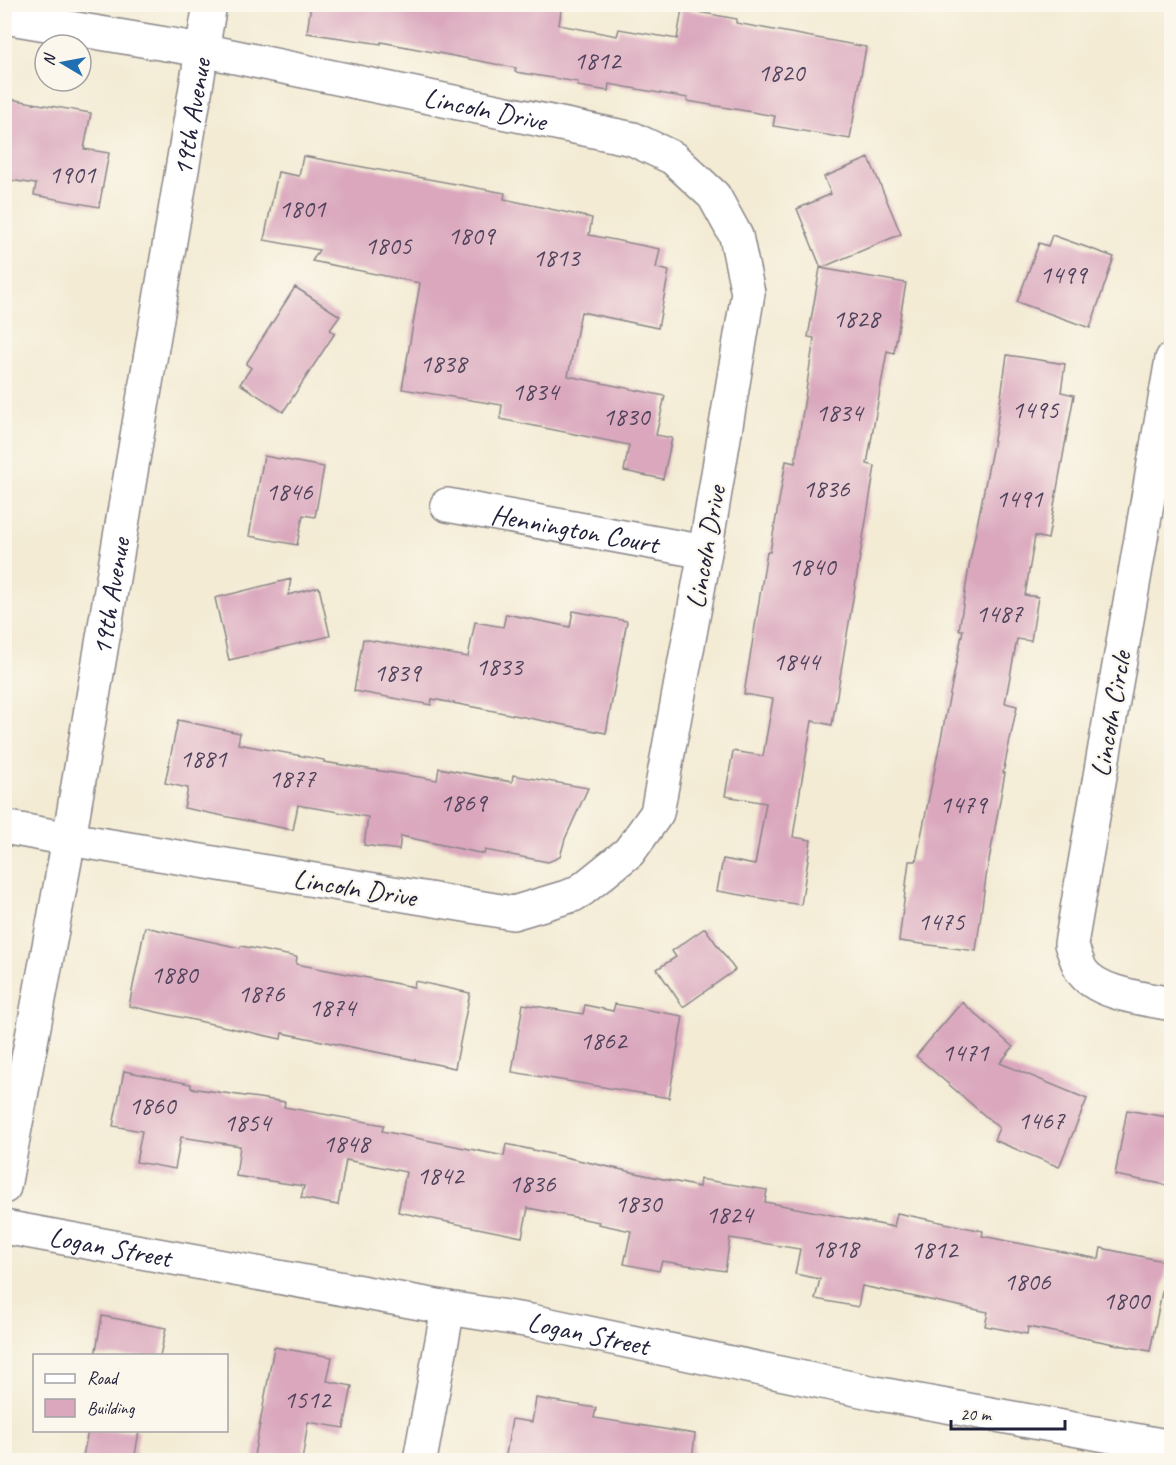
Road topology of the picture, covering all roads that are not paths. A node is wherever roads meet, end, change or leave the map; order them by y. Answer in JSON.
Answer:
{"nodes":[{"id":1,"x":210,"y":4,"type":"edge"},
{"id":2,"x":4,"y":17,"type":"edge"},
{"id":3,"x":202,"y":50,"type":"junction"},
{"id":4,"x":1172,"y":359,"type":"edge"},
{"id":5,"x":447,"y":505,"type":"dead end"},
{"id":6,"x":705,"y":552,"type":"junction"},
{"id":7,"x":4,"y":827,"type":"edge"},
{"id":8,"x":69,"y":839,"type":"junction"},
{"id":9,"x":1172,"y":1004,"type":"edge"},
{"id":10,"x":4,"y":1187,"type":"edge"},
{"id":11,"x":4,"y":1227,"type":"edge"},
{"id":12,"x":448,"y":1308,"type":"junction"},
{"id":13,"x":1172,"y":1447,"type":"edge"},
{"id":14,"x":420,"y":1461,"type":"edge"}],
"edges":[{"from":1,"to":3,"type":"street","name":"19th Avenue"},
{"from":2,"to":3,"type":"street","name":"Lincoln Drive"},
{"from":3,"to":6,"type":"street","name":"Lincoln Drive"},
{"from":3,"to":8,"type":"street","name":"19th Avenue"},
{"from":4,"to":9,"type":"street","name":"Lincoln Circle"},
{"from":5,"to":6,"type":"street","name":"Hennington Court"},
{"from":6,"to":8,"type":"street","name":"Lincoln Drive"},
{"from":7,"to":8,"type":"street","name":"Lincoln Drive"},
{"from":8,"to":10,"type":"street","name":"19th Avenue"},
{"from":11,"to":12,"type":"street","name":"Logan Street"},
{"from":12,"to":13,"type":"street","name":"Logan Street"},
{"from":12,"to":14,"type":"street"}]}
